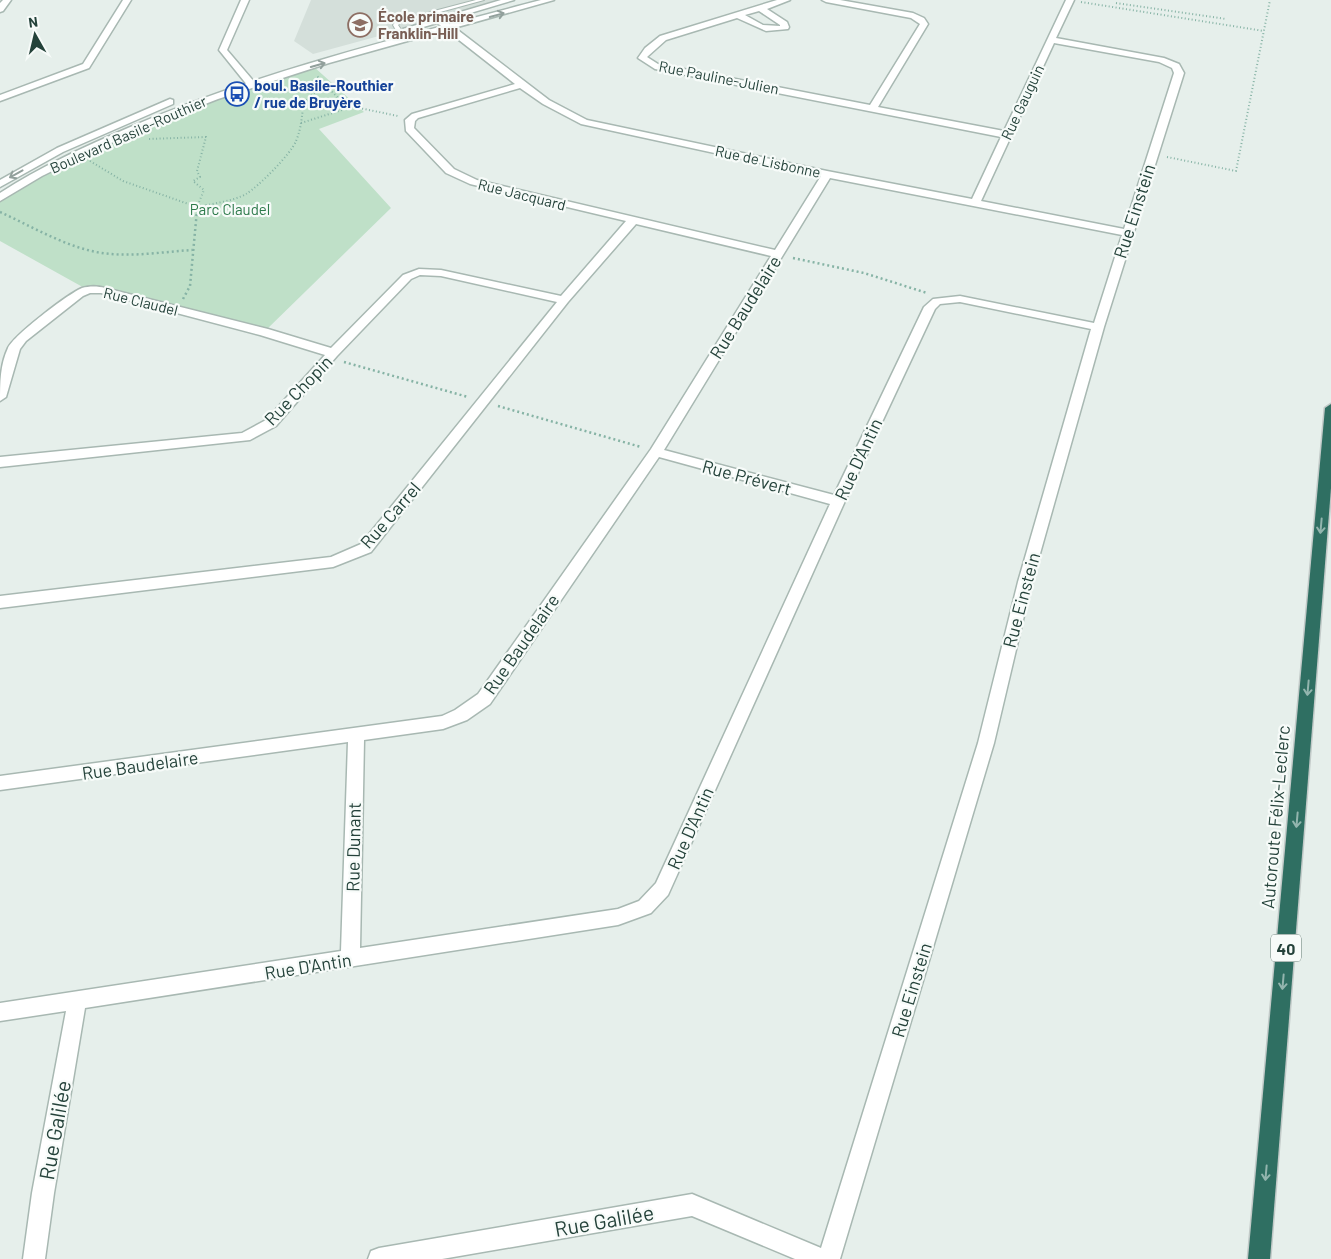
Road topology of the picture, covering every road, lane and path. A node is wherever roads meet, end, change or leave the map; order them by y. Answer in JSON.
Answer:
{"nodes":[{"id":1,"x":7,"y":0,"type":"edge"},
{"id":2,"x":127,"y":0,"type":"edge"},
{"id":3,"x":245,"y":0,"type":"edge"},
{"id":4,"x":482,"y":0,"type":"edge"},
{"id":5,"x":510,"y":0,"type":"edge"},
{"id":6,"x":550,"y":0,"type":"edge"},
{"id":7,"x":786,"y":0,"type":"edge"},
{"id":8,"x":826,"y":0,"type":"edge"},
{"id":9,"x":1070,"y":0,"type":"edge"},
{"id":10,"x":1270,"y":0,"type":"edge"},
{"id":11,"x":1080,"y":2,"type":"dead end"},
{"id":12,"x":1116,"y":3,"type":"dead end"},
{"id":13,"x":760,"y":8,"type":"junction"},
{"id":14,"x":0,"y":9,"type":"edge"},
{"id":15,"x":738,"y":15,"type":"junction"},
{"id":16,"x":1226,"y":19,"type":"dead end"},
{"id":17,"x":439,"y":20,"type":"junction"},
{"id":18,"x":450,"y":28,"type":"junction"},
{"id":19,"x":399,"y":31,"type":"junction"},
{"id":20,"x":1264,"y":31,"type":"junction"},
{"id":21,"x":1051,"y":40,"type":"junction"},
{"id":22,"x":314,"y":66,"type":"junction"},
{"id":23,"x":250,"y":74,"type":"junction"},
{"id":24,"x":252,"y":84,"type":"junction"},
{"id":25,"x":522,"y":85,"type":"junction"},
{"id":26,"x":329,"y":87,"type":"junction"},
{"id":27,"x":0,"y":98,"type":"edge"},
{"id":28,"x":176,"y":100,"type":"dead end"},
{"id":29,"x":345,"y":106,"type":"junction"},
{"id":30,"x":873,"y":108,"type":"junction"},
{"id":31,"x":411,"y":119,"type":"junction"},
{"id":32,"x":300,"y":123,"type":"junction"},
{"id":33,"x":1007,"y":135,"type":"junction"},
{"id":34,"x":113,"y":139,"type":"junction"},
{"id":35,"x":78,"y":155,"type":"junction"},
{"id":36,"x":1152,"y":155,"type":"junction"},
{"id":37,"x":828,"y":174,"type":"junction"},
{"id":38,"x":0,"y":184,"type":"edge"},
{"id":39,"x":0,"y":198,"type":"edge"},
{"id":40,"x":975,"y":204,"type":"junction"},
{"id":41,"x":197,"y":207,"type":"junction"},
{"id":42,"x":0,"y":212,"type":"edge"},
{"id":43,"x":632,"y":220,"type":"junction"},
{"id":44,"x":1127,"y":233,"type":"junction"},
{"id":45,"x":192,"y":250,"type":"junction"},
{"id":46,"x":777,"y":254,"type":"junction"},
{"id":47,"x":564,"y":300,"type":"junction"},
{"id":48,"x":944,"y":300,"type":"junction"},
{"id":49,"x":176,"y":310,"type":"junction"},
{"id":50,"x":1098,"y":327,"type":"junction"},
{"id":51,"x":333,"y":353,"type":"junction"},
{"id":52,"x":0,"y":397,"type":"edge"},
{"id":53,"x":1331,"y":408,"type":"edge"},
{"id":54,"x":656,"y":452,"type":"junction"},
{"id":55,"x":0,"y":462,"type":"edge"},
{"id":56,"x":838,"y":501,"type":"junction"},
{"id":57,"x":0,"y":602,"type":"edge"},
{"id":58,"x":356,"y":736,"type":"junction"},
{"id":59,"x":0,"y":783,"type":"edge"},
{"id":60,"x":350,"y":959,"type":"junction"},
{"id":61,"x":78,"y":1000,"type":"junction"},
{"id":62,"x":0,"y":1012,"type":"edge"},
{"id":63,"x":1259,"y":1257,"type":"edge"},
{"id":64,"x":34,"y":1259,"type":"edge"},
{"id":65,"x":379,"y":1259,"type":"edge"},
{"id":66,"x":821,"y":1259,"type":"edge"},
{"id":67,"x":829,"y":1259,"type":"edge"}],
"edges":[{"from":1,"to":14,"type":"street"},
{"from":2,"to":27,"type":"street"},
{"from":3,"to":23,"type":"street"},
{"from":4,"to":19,"type":"lane"},
{"from":5,"to":17,"type":"street"},
{"from":18,"to":6,"type":"street","name":"Boulevard Basile-Routhier","one_way":true},
{"from":7,"to":13,"type":"street","name":"Rue Pauline-Julien"},
{"from":8,"to":30,"type":"street"},
{"from":9,"to":21,"type":"street","name":"Rue Gauguin"},
{"from":10,"to":20,"type":"path"},
{"from":11,"to":20,"type":"path"},
{"from":12,"to":16,"type":"path"},
{"from":13,"to":15,"type":"street","name":"Rue Pauline-Julien"},
{"from":13,"to":15,"type":"street"},
{"from":15,"to":30,"type":"street","name":"Rue Pauline-Julien"},
{"from":17,"to":18,"type":"street","name":"Rue de Lisbonne"},
{"from":17,"to":19,"type":"street"},
{"from":22,"to":18,"type":"street","name":"Boulevard Basile-Routhier","one_way":true},
{"from":18,"to":25,"type":"street","name":"Rue de Lisbonne"},
{"from":19,"to":23,"type":"street"},
{"from":20,"to":36,"type":"path"},
{"from":21,"to":33,"type":"street","name":"Rue Gauguin"},
{"from":21,"to":36,"type":"street","name":"Rue Einstein"},
{"from":22,"to":24,"type":"street","name":"Boulevard Basile-Routhier"},
{"from":22,"to":26,"type":"path"},
{"from":23,"to":24,"type":"street"},
{"from":24,"to":34,"type":"street","name":"Boulevard Basile-Routhier"},
{"from":25,"to":31,"type":"street"},
{"from":25,"to":37,"type":"street","name":"Rue de Lisbonne"},
{"from":26,"to":29,"type":"path"},
{"from":26,"to":32,"type":"path"},
{"from":28,"to":38,"type":"street","name":"Boulevard Basile-Routhier","one_way":true},
{"from":29,"to":31,"type":"path"},
{"from":29,"to":32,"type":"path"},
{"from":30,"to":33,"type":"street","name":"Rue Pauline-Julien"},
{"from":31,"to":43,"type":"street","name":"Rue Jacquard"},
{"from":32,"to":41,"type":"path"},
{"from":33,"to":40,"type":"street","name":"Rue Gauguin"},
{"from":34,"to":35,"type":"street","name":"Boulevard Basile-Routhier"},
{"from":34,"to":41,"type":"path"},
{"from":35,"to":39,"type":"street","name":"Boulevard Basile-Routhier"},
{"from":35,"to":41,"type":"path"},
{"from":36,"to":44,"type":"street","name":"Rue Einstein"},
{"from":37,"to":40,"type":"street","name":"Rue de Lisbonne"},
{"from":37,"to":46,"type":"street","name":"Rue Baudelaire"},
{"from":40,"to":44,"type":"street","name":"Rue de Lisbonne"},
{"from":41,"to":45,"type":"path"},
{"from":42,"to":45,"type":"path"},
{"from":43,"to":46,"type":"street","name":"Rue Jacquard"},
{"from":43,"to":47,"type":"street","name":"Rue Carrel"},
{"from":44,"to":50,"type":"street","name":"Rue Einstein"},
{"from":45,"to":49,"type":"path"},
{"from":46,"to":48,"type":"path"},
{"from":46,"to":54,"type":"street","name":"Rue Baudelaire"},
{"from":47,"to":51,"type":"street","name":"Rue Chopin"},
{"from":47,"to":57,"type":"street","name":"Rue Carrel"},
{"from":48,"to":50,"type":"street"},
{"from":48,"to":56,"type":"street","name":"Rue D'Antin"},
{"from":49,"to":51,"type":"street","name":"Rue Claudel"},
{"from":49,"to":52,"type":"street","name":"Rue Claudel"},
{"from":50,"to":67,"type":"street","name":"Rue Einstein"},
{"from":51,"to":55,"type":"street","name":"Rue Chopin"},
{"from":53,"to":63,"type":"highway","name":"Autoroute Félix-Leclerc","number":"40","one_way":true},
{"from":54,"to":56,"type":"street","name":"Rue Prévert"},
{"from":54,"to":58,"type":"street","name":"Rue Baudelaire"},
{"from":56,"to":60,"type":"street","name":"Rue D'Antin"},
{"from":58,"to":59,"type":"street","name":"Rue Baudelaire"},
{"from":58,"to":60,"type":"street","name":"Rue Dunant"},
{"from":60,"to":61,"type":"street","name":"Rue D'Antin"},
{"from":61,"to":62,"type":"street","name":"Rue D'Antin"},
{"from":61,"to":64,"type":"street","name":"Rue Galilée"},
{"from":65,"to":66,"type":"street","name":"Rue Galilée"}]}
